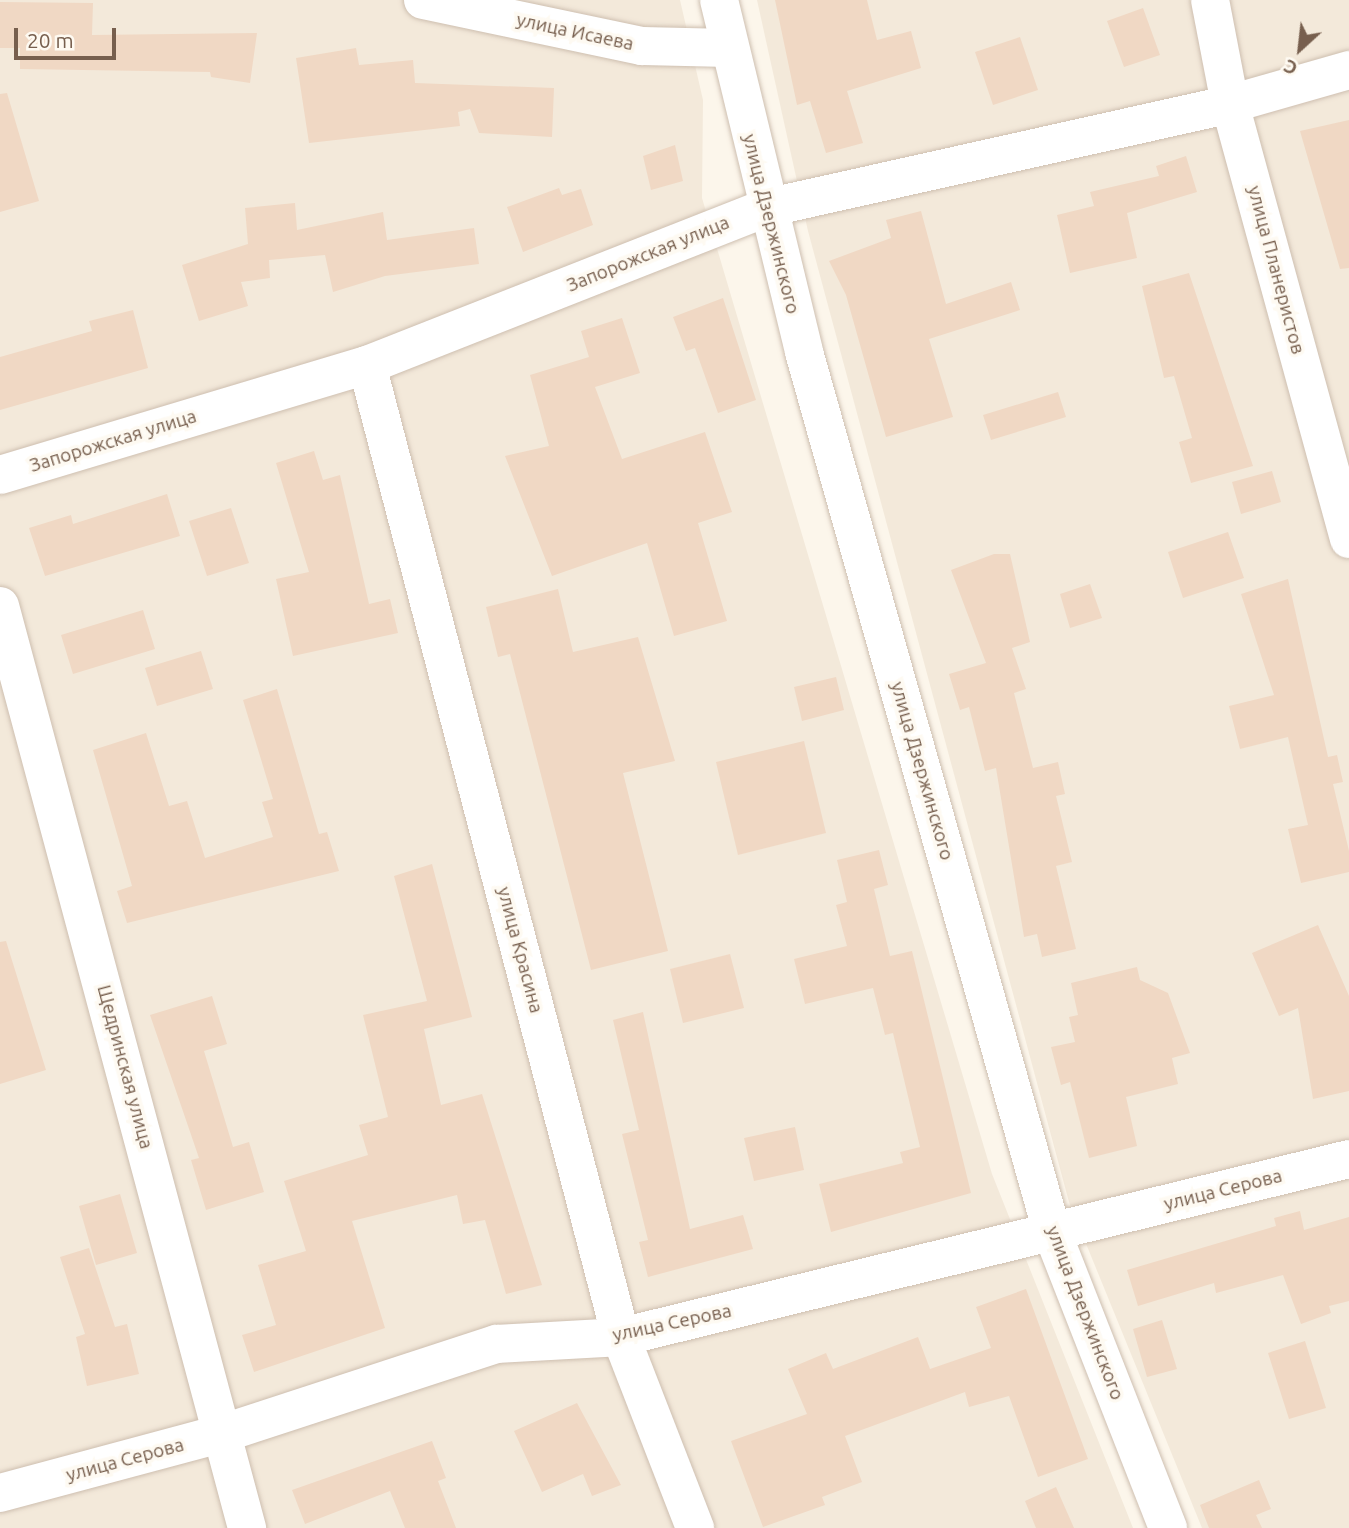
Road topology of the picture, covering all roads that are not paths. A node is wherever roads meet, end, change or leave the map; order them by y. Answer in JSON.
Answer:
{"nodes":[{"id":1,"x":423,"y":0,"type":"edge"},
{"id":2,"x":719,"y":0,"type":"edge"},
{"id":3,"x":1210,"y":0,"type":"edge"},
{"id":4,"x":729,"y":48,"type":"junction"},
{"id":5,"x":1349,"y":70,"type":"edge"},
{"id":6,"x":1230,"y":104,"type":"junction"},
{"id":7,"x":766,"y":208,"type":"junction"},
{"id":8,"x":367,"y":365,"type":"junction"},
{"id":9,"x":0,"y":475,"type":"edge"},
{"id":10,"x":1349,"y":539,"type":"edge"},
{"id":11,"x":0,"y":606,"type":"edge"},
{"id":12,"x":1349,"y":1159,"type":"edge"},
{"id":13,"x":1052,"y":1232,"type":"junction"},
{"id":14,"x":621,"y":1337,"type":"junction"},
{"id":15,"x":225,"y":1433,"type":"junction"},
{"id":16,"x":0,"y":1493,"type":"edge"},
{"id":17,"x":247,"y":1528,"type":"edge"},
{"id":18,"x":695,"y":1528,"type":"edge"},
{"id":19,"x":1168,"y":1528,"type":"edge"}],
"edges":[{"from":1,"to":4,"type":"street","name":"улица Исаева"},
{"from":2,"to":4,"type":"street","name":"улица Дзержинского"},
{"from":3,"to":6,"type":"street","name":"улица Планеристов"},
{"from":4,"to":7,"type":"street","name":"улица Дзержинского"},
{"from":5,"to":6,"type":"street","name":"Запорожская улица"},
{"from":6,"to":7,"type":"street","name":"Запорожская улица"},
{"from":6,"to":10,"type":"street","name":"улица Планеристов"},
{"from":7,"to":8,"type":"street","name":"Запорожская улица"},
{"from":7,"to":13,"type":"street","name":"улица Дзержинского"},
{"from":8,"to":9,"type":"street","name":"Запорожская улица"},
{"from":8,"to":14,"type":"street","name":"улица Красина"},
{"from":11,"to":15,"type":"street","name":"Щедринская улица"},
{"from":12,"to":13,"type":"street","name":"улица Серова"},
{"from":13,"to":14,"type":"street","name":"улица Серова"},
{"from":13,"to":19,"type":"street","name":"улица Дзержинского"},
{"from":14,"to":15,"type":"street","name":"улица Серова"},
{"from":14,"to":18,"type":"street","name":"улица Красина"},
{"from":15,"to":16,"type":"street","name":"улица Серова"},
{"from":15,"to":17,"type":"street","name":"Щедринская улица"}]}
